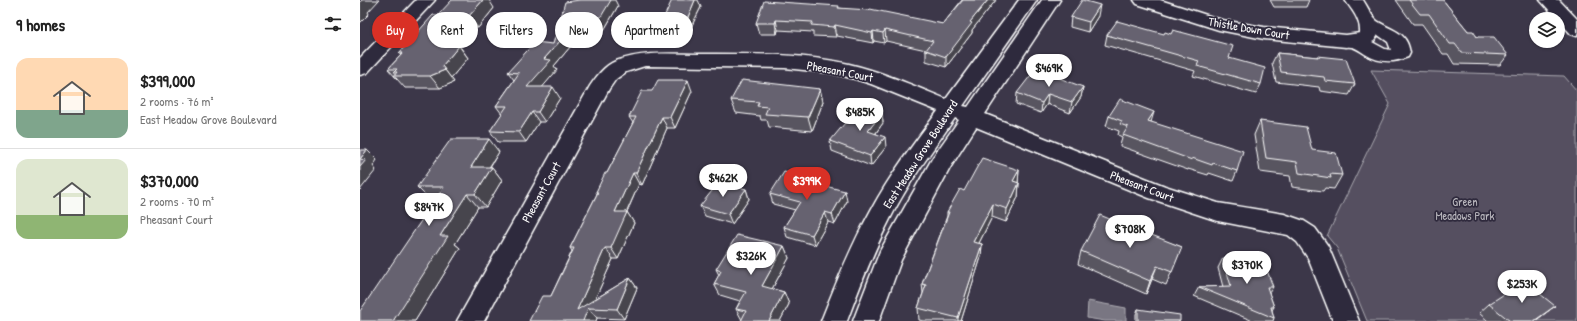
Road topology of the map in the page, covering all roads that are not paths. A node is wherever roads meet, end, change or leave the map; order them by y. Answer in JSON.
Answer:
{"nodes":[{"id":1,"x":426,"y":0,"type":"edge"},
{"id":2,"x":1028,"y":0,"type":"edge"},
{"id":3,"x":1051,"y":0,"type":"edge"},
{"id":4,"x":1143,"y":0,"type":"edge"},
{"id":5,"x":1354,"y":0,"type":"edge"},
{"id":6,"x":1549,"y":0,"type":"edge"},
{"id":7,"x":1369,"y":24,"type":"junction"},
{"id":8,"x":1577,"y":30,"type":"edge"},
{"id":9,"x":1358,"y":40,"type":"junction"},
{"id":10,"x":360,"y":69,"type":"edge"},
{"id":11,"x":950,"y":108,"type":"junction"},
{"id":12,"x":972,"y":117,"type":"junction"},
{"id":13,"x":470,"y":321,"type":"edge"},
{"id":14,"x":834,"y":321,"type":"edge"},
{"id":15,"x":866,"y":321,"type":"edge"},
{"id":16,"x":1346,"y":321,"type":"edge"}],
"edges":[{"from":1,"to":10,"type":"main road"},
{"from":2,"to":11,"type":"main road","name":"East Meadow Grove Boulevard"},
{"from":3,"to":12,"type":"main road","name":"East Meadow Grove Boulevard"},
{"from":4,"to":9,"type":"main road","name":"Thistle Down Court"},
{"from":5,"to":7,"type":"main road"},
{"from":6,"to":8,"type":"main road"},
{"from":7,"to":9,"type":"main road"},
{"from":7,"to":9,"type":"main road"},
{"from":11,"to":12,"type":"main road","name":"Pheasant Court"},
{"from":11,"to":13,"type":"main road","name":"Pheasant Court"},
{"from":11,"to":14,"type":"main road","name":"East Meadow Grove Boulevard"},
{"from":12,"to":15,"type":"main road","name":"East Meadow Grove Boulevard"},
{"from":12,"to":16,"type":"main road","name":"Pheasant Court"}]}
